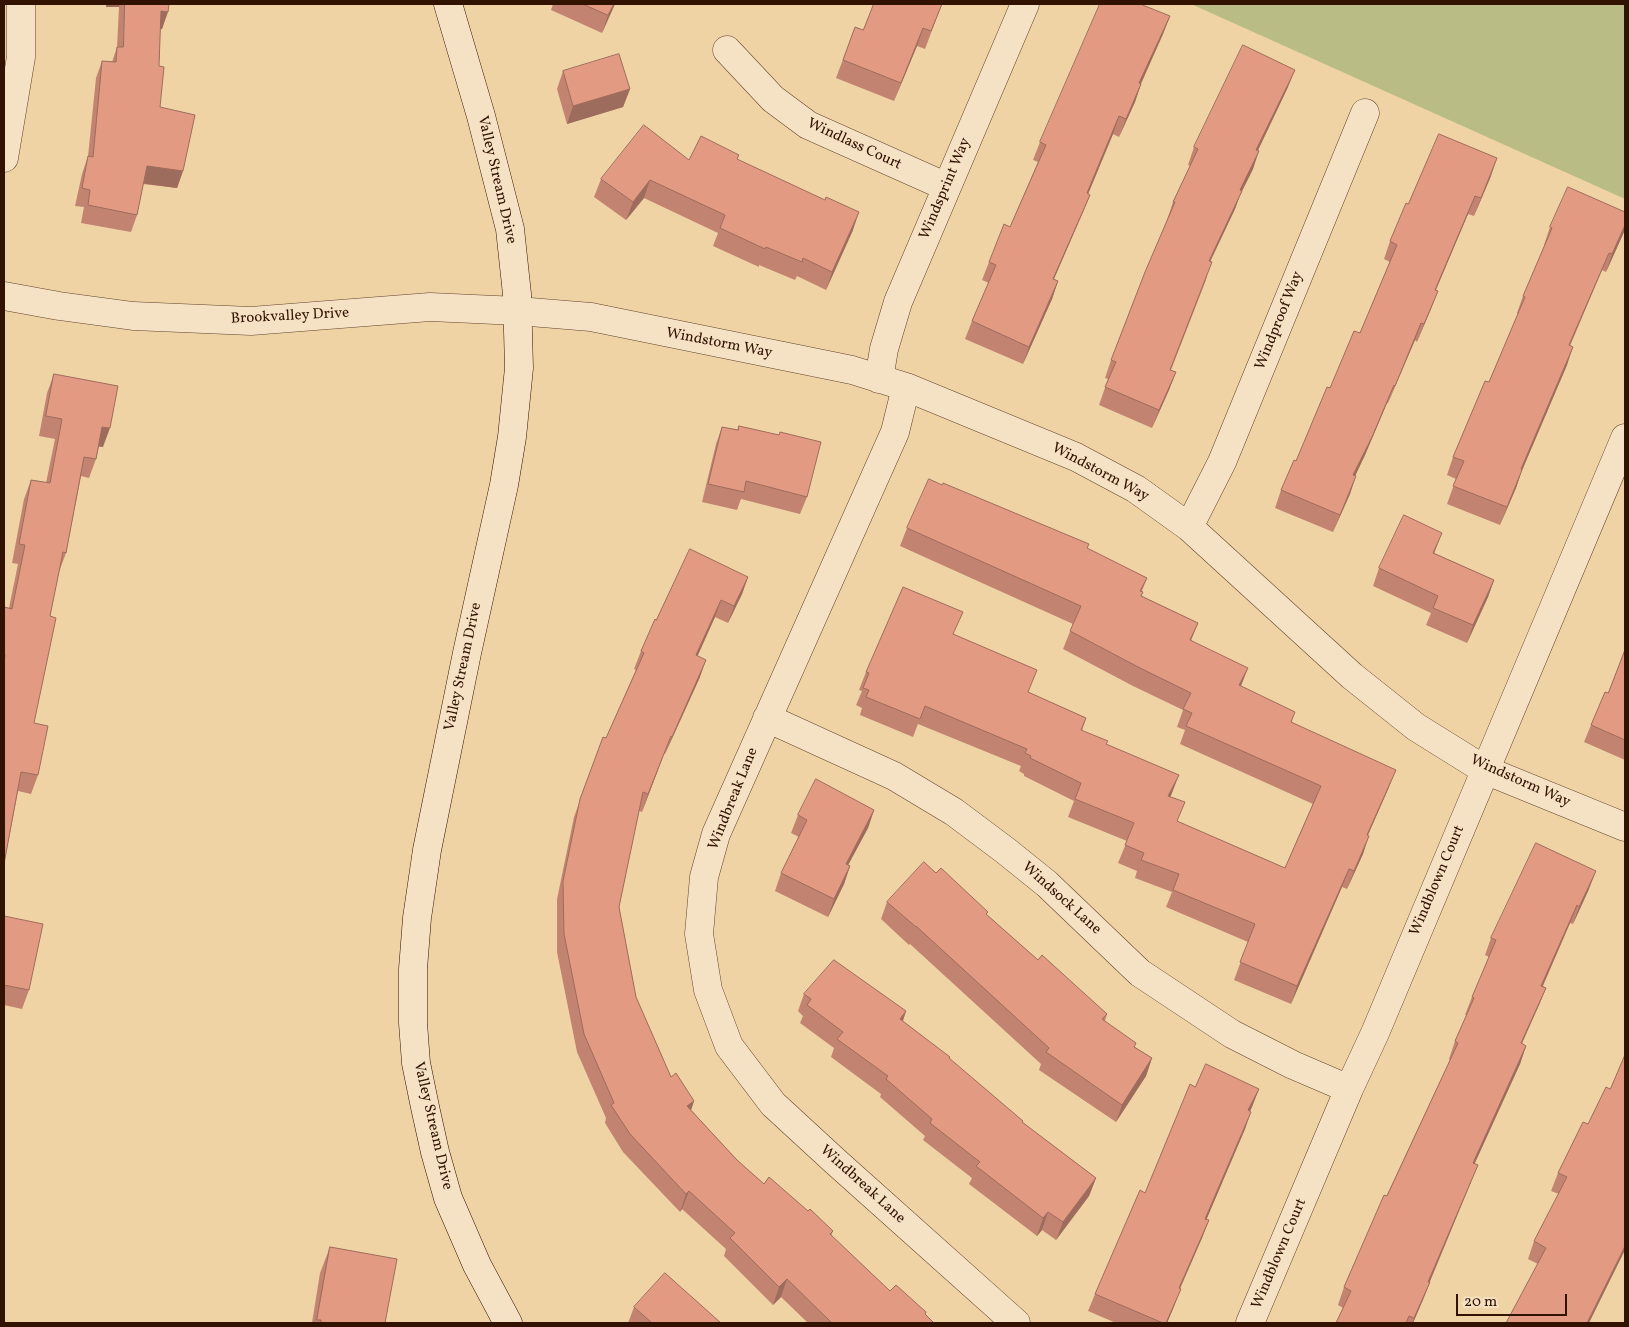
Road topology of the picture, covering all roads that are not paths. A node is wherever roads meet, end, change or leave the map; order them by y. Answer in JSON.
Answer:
{"nodes":[{"id":1,"x":21,"y":4,"type":"edge"},
{"id":2,"x":448,"y":4,"type":"edge"},
{"id":3,"x":1025,"y":4,"type":"edge"},
{"id":4,"x":727,"y":50,"type":"dead end"},
{"id":5,"x":1365,"y":113,"type":"dead end"},
{"id":6,"x":4,"y":158,"type":"edge"},
{"id":7,"x":947,"y":187,"type":"junction"},
{"id":8,"x":4,"y":296,"type":"edge"},
{"id":9,"x":518,"y":311,"type":"junction"},
{"id":10,"x":879,"y":379,"type":"junction"},
{"id":11,"x":906,"y":387,"type":"junction"},
{"id":12,"x":1625,"y":438,"type":"edge"},
{"id":13,"x":1188,"y":527,"type":"junction"},
{"id":14,"x":767,"y":718,"type":"junction"},
{"id":15,"x":1484,"y":770,"type":"junction"},
{"id":16,"x":1625,"y":827,"type":"edge"},
{"id":17,"x":1349,"y":1089,"type":"junction"},
{"id":18,"x":508,"y":1323,"type":"edge"},
{"id":19,"x":1016,"y":1323,"type":"edge"},
{"id":20,"x":1250,"y":1323,"type":"edge"}],
"edges":[{"from":1,"to":6,"type":"street"},
{"from":2,"to":9,"type":"street","name":"Valley Stream Drive"},
{"from":3,"to":7,"type":"street","name":"Windsprint Way"},
{"from":4,"to":7,"type":"street","name":"Windlass Court"},
{"from":5,"to":13,"type":"street","name":"Windproof Way"},
{"from":7,"to":10,"type":"street","name":"Windsprint Way"},
{"from":8,"to":9,"type":"street","name":"Brookvalley Drive"},
{"from":9,"to":10,"type":"street","name":"Windstorm Way"},
{"from":9,"to":18,"type":"street","name":"Valley Stream Drive"},
{"from":10,"to":11,"type":"street","name":"Windstorm Way"},
{"from":11,"to":13,"type":"street","name":"Windstorm Way"},
{"from":11,"to":14,"type":"street","name":"Windbreak Lane"},
{"from":12,"to":15,"type":"street","name":"Windblown Court"},
{"from":13,"to":15,"type":"street","name":"Windstorm Way"},
{"from":14,"to":17,"type":"street","name":"Windsock Lane"},
{"from":14,"to":19,"type":"street","name":"Windbreak Lane"},
{"from":15,"to":16,"type":"street","name":"Windstorm Way"},
{"from":15,"to":17,"type":"street","name":"Windblown Court"},
{"from":17,"to":20,"type":"street","name":"Windblown Court"}]}
